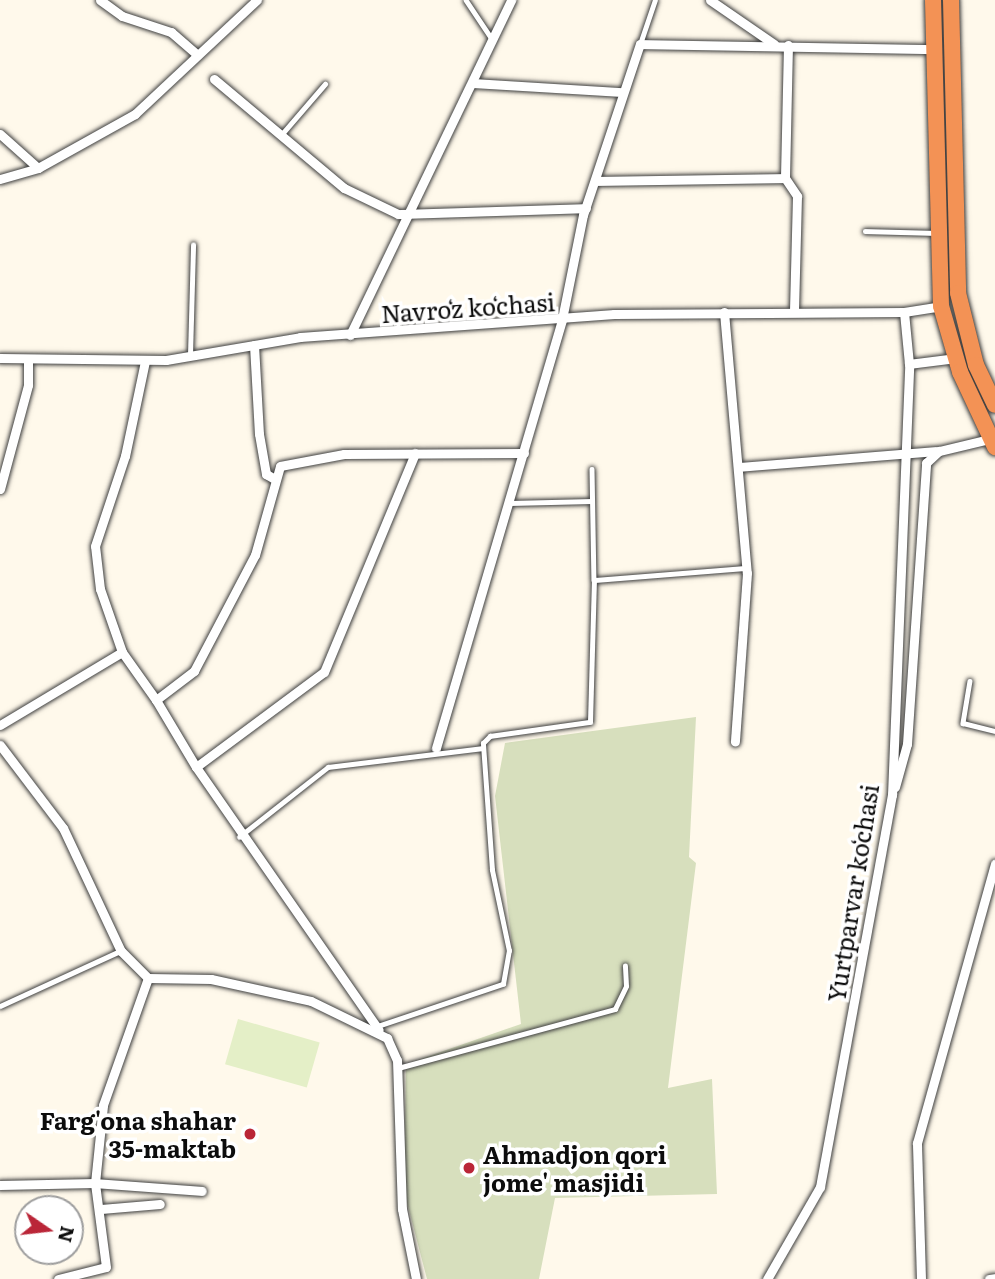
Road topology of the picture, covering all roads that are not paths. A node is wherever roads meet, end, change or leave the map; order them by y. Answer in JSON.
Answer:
{"nodes":[{"id":1,"x":100,"y":0,"type":"edge"},
{"id":2,"x":257,"y":0,"type":"edge"},
{"id":3,"x":466,"y":0,"type":"edge"},
{"id":4,"x":511,"y":0,"type":"edge"},
{"id":5,"x":654,"y":0,"type":"edge"},
{"id":6,"x":709,"y":0,"type":"edge"},
{"id":7,"x":933,"y":0,"type":"edge"},
{"id":8,"x":951,"y":0,"type":"edge"},
{"id":9,"x":493,"y":40,"type":"junction"},
{"id":10,"x":640,"y":44,"type":"junction"},
{"id":11,"x":776,"y":45,"type":"junction"},
{"id":12,"x":788,"y":45,"type":"junction"},
{"id":13,"x":933,"y":49,"type":"junction"},
{"id":14,"x":197,"y":55,"type":"junction"},
{"id":15,"x":214,"y":79,"type":"dead end"},
{"id":16,"x":473,"y":83,"type":"junction"},
{"id":17,"x":325,"y":84,"type":"dead end"},
{"id":18,"x":622,"y":92,"type":"junction"},
{"id":19,"x":0,"y":134,"type":"edge"},
{"id":20,"x":282,"y":135,"type":"junction"},
{"id":21,"x":38,"y":169,"type":"junction"},
{"id":22,"x":785,"y":178,"type":"junction"},
{"id":23,"x":0,"y":179,"type":"edge"},
{"id":24,"x":598,"y":181,"type":"junction"},
{"id":25,"x":586,"y":208,"type":"junction"},
{"id":26,"x":408,"y":217,"type":"junction"},
{"id":27,"x":865,"y":231,"type":"dead end"},
{"id":28,"x":936,"y":233,"type":"junction"},
{"id":29,"x":193,"y":245,"type":"dead end"},
{"id":30,"x":941,"y":306,"type":"junction"},
{"id":31,"x":794,"y":311,"type":"junction"},
{"id":32,"x":724,"y":312,"type":"junction"},
{"id":33,"x":904,"y":312,"type":"junction"},
{"id":34,"x":562,"y":319,"type":"junction"},
{"id":35,"x":350,"y":335,"type":"junction"},
{"id":36,"x":254,"y":345,"type":"junction"},
{"id":37,"x":190,"y":356,"type":"junction"},
{"id":38,"x":0,"y":358,"type":"edge"},
{"id":39,"x":956,"y":358,"type":"junction"},
{"id":40,"x":28,"y":359,"type":"junction"},
{"id":41,"x":145,"y":361,"type":"junction"},
{"id":42,"x":909,"y":364,"type":"junction"},
{"id":43,"x":980,"y":372,"type":"junction"},
{"id":44,"x":963,"y":379,"type":"junction"},
{"id":45,"x":995,"y":405,"type":"edge"},
{"id":46,"x":992,"y":443,"type":"edge"},
{"id":47,"x":939,"y":451,"type":"junction"},
{"id":48,"x":415,"y":453,"type":"junction"},
{"id":49,"x":524,"y":453,"type":"junction"},
{"id":50,"x":904,"y":455,"type":"junction"},
{"id":51,"x":738,"y":467,"type":"junction"},
{"id":52,"x":592,"y":469,"type":"dead end"},
{"id":53,"x":273,"y":478,"type":"junction"},
{"id":54,"x":0,"y":489,"type":"edge"},
{"id":55,"x":592,"y":502,"type":"junction"},
{"id":56,"x":510,"y":503,"type":"junction"},
{"id":57,"x":747,"y":568,"type":"junction"},
{"id":58,"x":594,"y":580,"type":"junction"},
{"id":59,"x":122,"y":652,"type":"junction"},
{"id":60,"x":970,"y":681,"type":"dead end"},
{"id":61,"x":156,"y":700,"type":"junction"},
{"id":62,"x":0,"y":725,"type":"edge"},
{"id":63,"x":995,"y":731,"type":"edge"},
{"id":64,"x":736,"y":742,"type":"dead end"},
{"id":65,"x":0,"y":745,"type":"edge"},
{"id":66,"x":436,"y":748,"type":"dead end"},
{"id":67,"x":483,"y":748,"type":"junction"},
{"id":68,"x":196,"y":767,"type":"junction"},
{"id":69,"x":892,"y":795,"type":"junction"},
{"id":70,"x":239,"y":837,"type":"junction"},
{"id":71,"x":995,"y":864,"type":"edge"},
{"id":72,"x":121,"y":951,"type":"junction"},
{"id":73,"x":625,"y":966,"type":"dead end"},
{"id":74,"x":148,"y":978,"type":"junction"},
{"id":75,"x":0,"y":1006,"type":"edge"},
{"id":76,"x":379,"y":1030,"type":"junction"},
{"id":77,"x":397,"y":1068,"type":"junction"},
{"id":78,"x":96,"y":1183,"type":"junction"},
{"id":79,"x":0,"y":1185,"type":"edge"},
{"id":80,"x":202,"y":1191,"type":"dead end"},
{"id":81,"x":160,"y":1205,"type":"dead end"},
{"id":82,"x":101,"y":1209,"type":"junction"},
{"id":83,"x":995,"y":1278,"type":"edge"},
{"id":84,"x":58,"y":1279,"type":"edge"},
{"id":85,"x":416,"y":1279,"type":"edge"},
{"id":86,"x":767,"y":1279,"type":"edge"},
{"id":87,"x":921,"y":1279,"type":"edge"},
{"id":88,"x":989,"y":1279,"type":"edge"}],
"edges":[{"from":1,"to":14,"type":"street"},
{"from":2,"to":14,"type":"street"},
{"from":3,"to":9,"type":"lane"},
{"from":4,"to":9,"type":"street"},
{"from":5,"to":10,"type":"lane"},
{"from":6,"to":11,"type":"street"},
{"from":7,"to":13,"type":"highway"},
{"from":8,"to":43,"type":"highway"},
{"from":9,"to":16,"type":"street"},
{"from":10,"to":11,"type":"street"},
{"from":10,"to":18,"type":"street"},
{"from":11,"to":12,"type":"street"},
{"from":12,"to":13,"type":"street"},
{"from":12,"to":22,"type":"street"},
{"from":13,"to":28,"type":"highway"},
{"from":14,"to":21,"type":"street"},
{"from":15,"to":20,"type":"street"},
{"from":16,"to":18,"type":"street"},
{"from":16,"to":26,"type":"street"},
{"from":17,"to":20,"type":"lane"},
{"from":18,"to":24,"type":"street"},
{"from":19,"to":21,"type":"street"},
{"from":20,"to":26,"type":"street"},
{"from":21,"to":23,"type":"street"},
{"from":22,"to":24,"type":"street"},
{"from":22,"to":31,"type":"street"},
{"from":24,"to":25,"type":"street"},
{"from":25,"to":26,"type":"street"},
{"from":25,"to":34,"type":"street"},
{"from":26,"to":35,"type":"street"},
{"from":27,"to":28,"type":"lane"},
{"from":28,"to":30,"type":"highway"},
{"from":29,"to":37,"type":"lane"},
{"from":30,"to":33,"type":"street","name":"Navroʻz koʻchasi"},
{"from":30,"to":39,"type":"highway"},
{"from":31,"to":32,"type":"street","name":"Navroʻz koʻchasi"},
{"from":31,"to":33,"type":"street","name":"Navroʻz koʻchasi"},
{"from":32,"to":34,"type":"street","name":"Navroʻz koʻchasi"},
{"from":32,"to":51,"type":"street"},
{"from":33,"to":42,"type":"street","name":"Yurtparvar koʻchasi"},
{"from":34,"to":35,"type":"street","name":"Navroʻz koʻchasi"},
{"from":34,"to":49,"type":"street"},
{"from":35,"to":36,"type":"street","name":"Navroʻz koʻchasi"},
{"from":36,"to":37,"type":"street","name":"Navroʻz koʻchasi"},
{"from":36,"to":53,"type":"street"},
{"from":37,"to":41,"type":"street","name":"Navroʻz koʻchasi"},
{"from":38,"to":40,"type":"street","name":"Navroʻz koʻchasi"},
{"from":39,"to":42,"type":"street"},
{"from":39,"to":44,"type":"highway"},
{"from":40,"to":41,"type":"street","name":"Navroʻz koʻchasi"},
{"from":40,"to":54,"type":"street"},
{"from":41,"to":59,"type":"street"},
{"from":42,"to":50,"type":"street","name":"Yurtparvar koʻchasi"},
{"from":43,"to":44,"type":"highway"},
{"from":43,"to":45,"type":"highway"},
{"from":44,"to":46,"type":"highway"},
{"from":46,"to":47,"type":"street"},
{"from":47,"to":50,"type":"street"},
{"from":47,"to":69,"type":"street"},
{"from":48,"to":49,"type":"street"},
{"from":48,"to":53,"type":"street"},
{"from":48,"to":68,"type":"street"},
{"from":49,"to":56,"type":"street"},
{"from":50,"to":51,"type":"street"},
{"from":50,"to":69,"type":"street","name":"Yurtparvar koʻchasi"},
{"from":51,"to":57,"type":"street"},
{"from":52,"to":55,"type":"lane"},
{"from":53,"to":61,"type":"street"},
{"from":55,"to":56,"type":"lane"},
{"from":55,"to":58,"type":"lane"},
{"from":56,"to":66,"type":"street"},
{"from":57,"to":58,"type":"lane"},
{"from":57,"to":64,"type":"street"},
{"from":58,"to":67,"type":"lane"},
{"from":59,"to":61,"type":"street"},
{"from":59,"to":62,"type":"street"},
{"from":60,"to":63,"type":"lane"},
{"from":61,"to":68,"type":"street"},
{"from":65,"to":72,"type":"street"},
{"from":67,"to":70,"type":"lane"},
{"from":67,"to":76,"type":"lane"},
{"from":68,"to":70,"type":"street"},
{"from":69,"to":86,"type":"street","name":"Yurtparvar koʻchasi"},
{"from":70,"to":76,"type":"street"},
{"from":71,"to":87,"type":"street"},
{"from":72,"to":74,"type":"street"},
{"from":72,"to":75,"type":"lane"},
{"from":73,"to":77,"type":"lane"},
{"from":74,"to":76,"type":"street"},
{"from":74,"to":78,"type":"street"},
{"from":76,"to":77,"type":"street"},
{"from":77,"to":85,"type":"street"},
{"from":78,"to":79,"type":"street"},
{"from":78,"to":80,"type":"street"},
{"from":78,"to":82,"type":"street"},
{"from":81,"to":82,"type":"street"},
{"from":82,"to":84,"type":"street"},
{"from":83,"to":88,"type":"street"}]}
